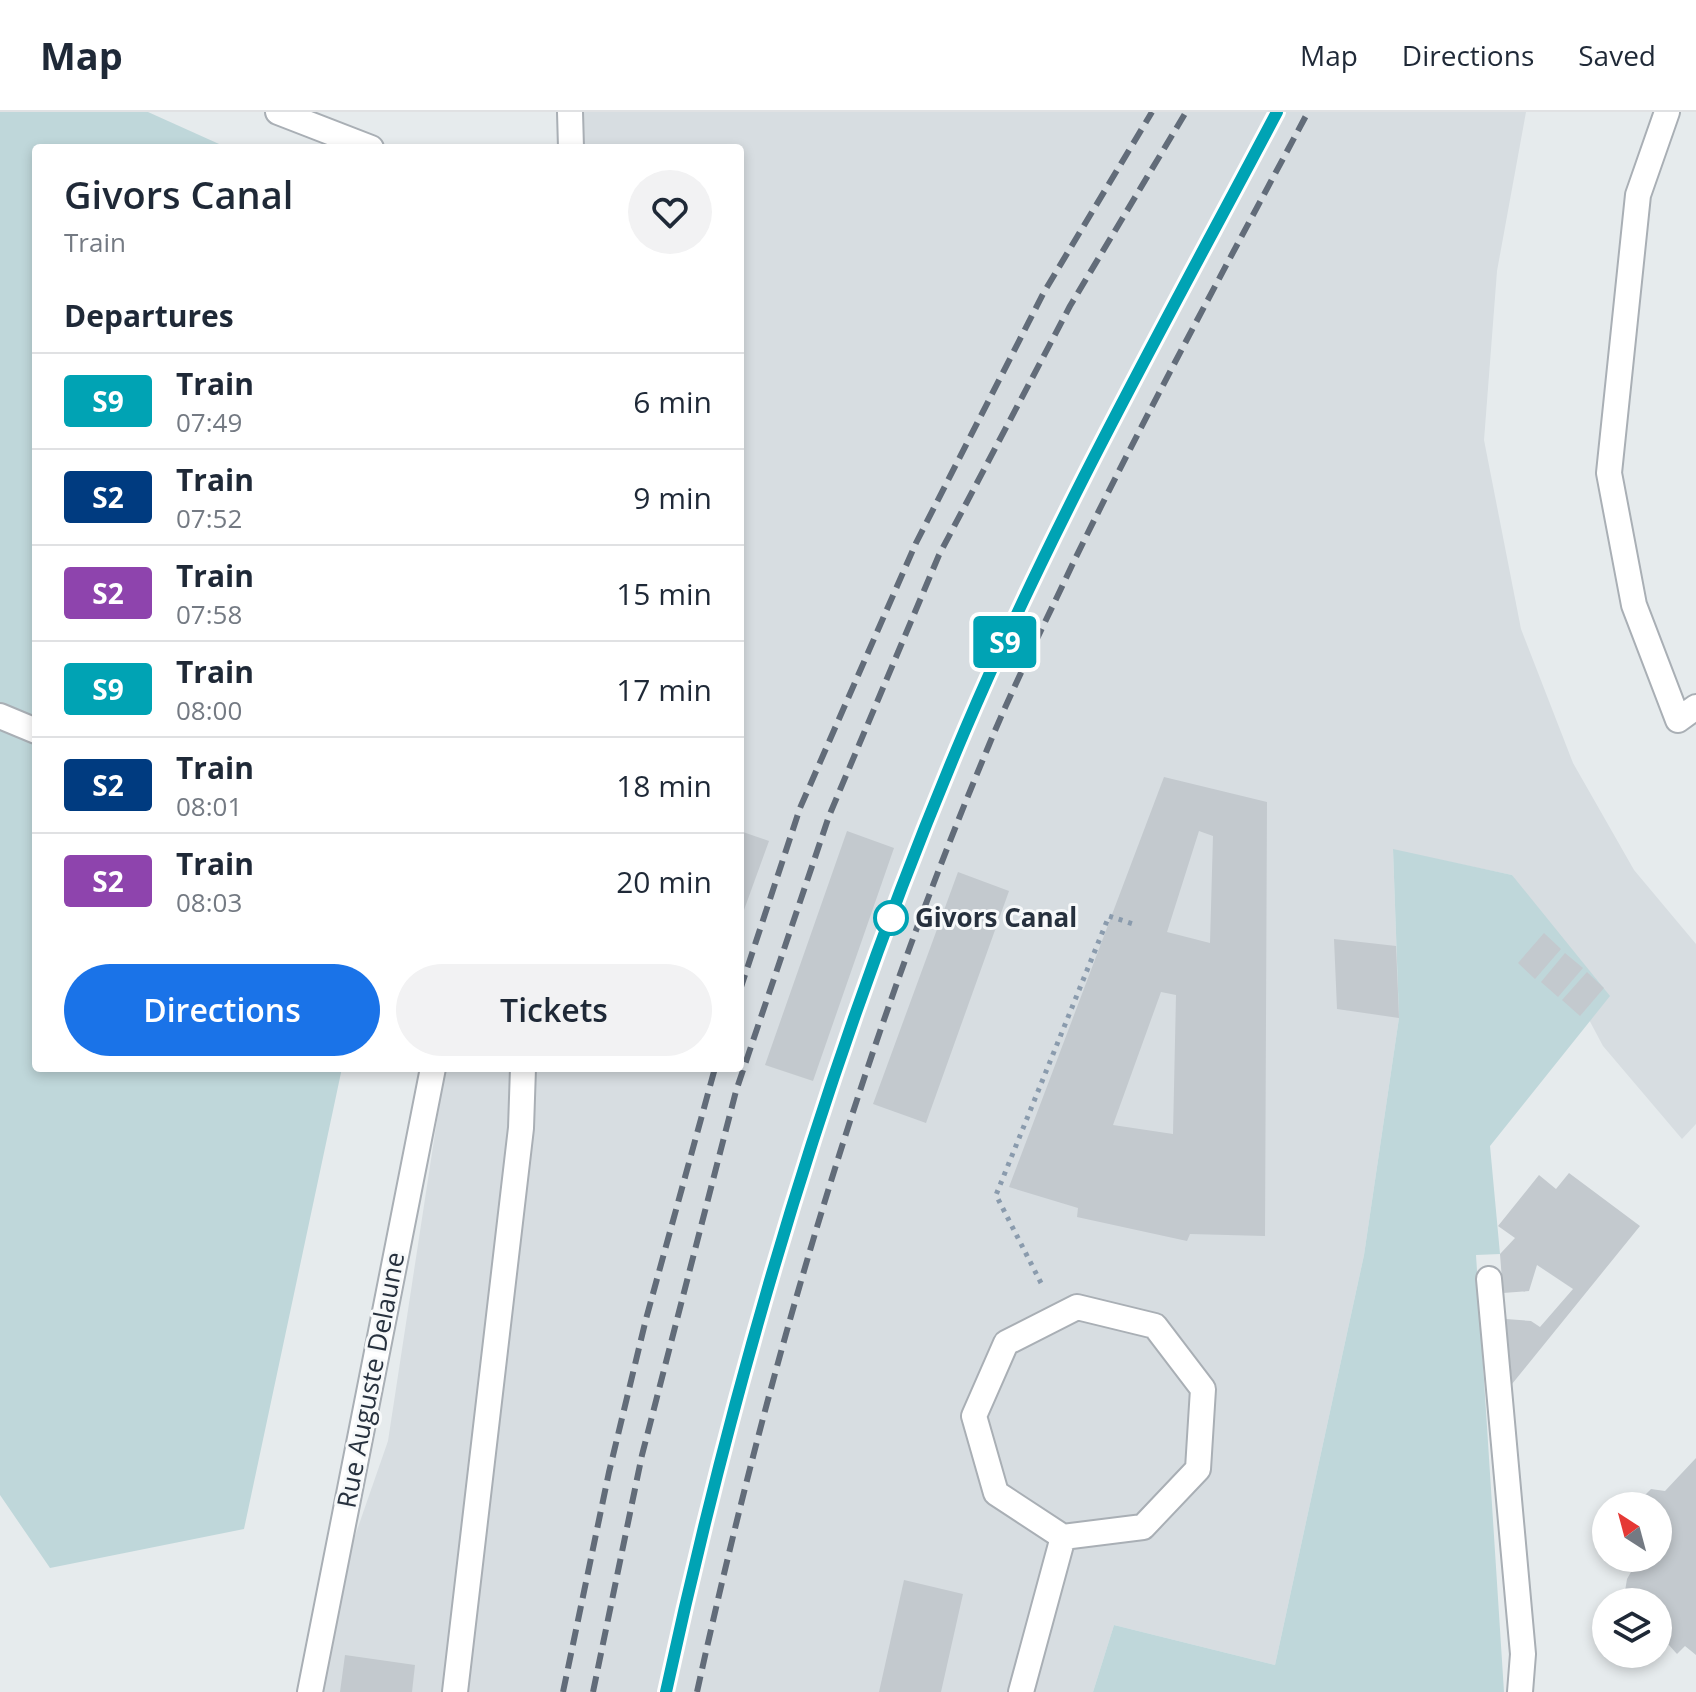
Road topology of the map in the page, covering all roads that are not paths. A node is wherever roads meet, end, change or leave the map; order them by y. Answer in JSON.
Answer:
{"nodes":[{"id":1,"x":278,"y":112,"type":"edge"},
{"id":2,"x":570,"y":112,"type":"edge"},
{"id":3,"x":1667,"y":112,"type":"edge"},
{"id":4,"x":361,"y":144,"type":"edge"},
{"id":5,"x":571,"y":144,"type":"edge"},
{"id":6,"x":1696,"y":707,"type":"edge"},
{"id":7,"x":0,"y":716,"type":"edge"},
{"id":8,"x":32,"y":729,"type":"edge"},
{"id":9,"x":432,"y":1072,"type":"edge"},
{"id":10,"x":523,"y":1072,"type":"edge"},
{"id":11,"x":1489,"y":1279,"type":"dead end"},
{"id":12,"x":1063,"y":1537,"type":"junction"},
{"id":13,"x":310,"y":1692,"type":"edge"},
{"id":14,"x":455,"y":1692,"type":"edge"},
{"id":15,"x":1021,"y":1692,"type":"edge"},
{"id":16,"x":1520,"y":1692,"type":"edge"}],
"edges":[{"from":1,"to":4,"type":"street"},
{"from":2,"to":5,"type":"street"},
{"from":3,"to":6,"type":"street"},
{"from":7,"to":8,"type":"street"},
{"from":9,"to":13,"type":"street","name":"Rue Auguste Delaune"},
{"from":10,"to":14,"type":"street"},
{"from":11,"to":16,"type":"street"},
{"from":12,"to":12,"type":"street"},
{"from":12,"to":15,"type":"street"}]}
